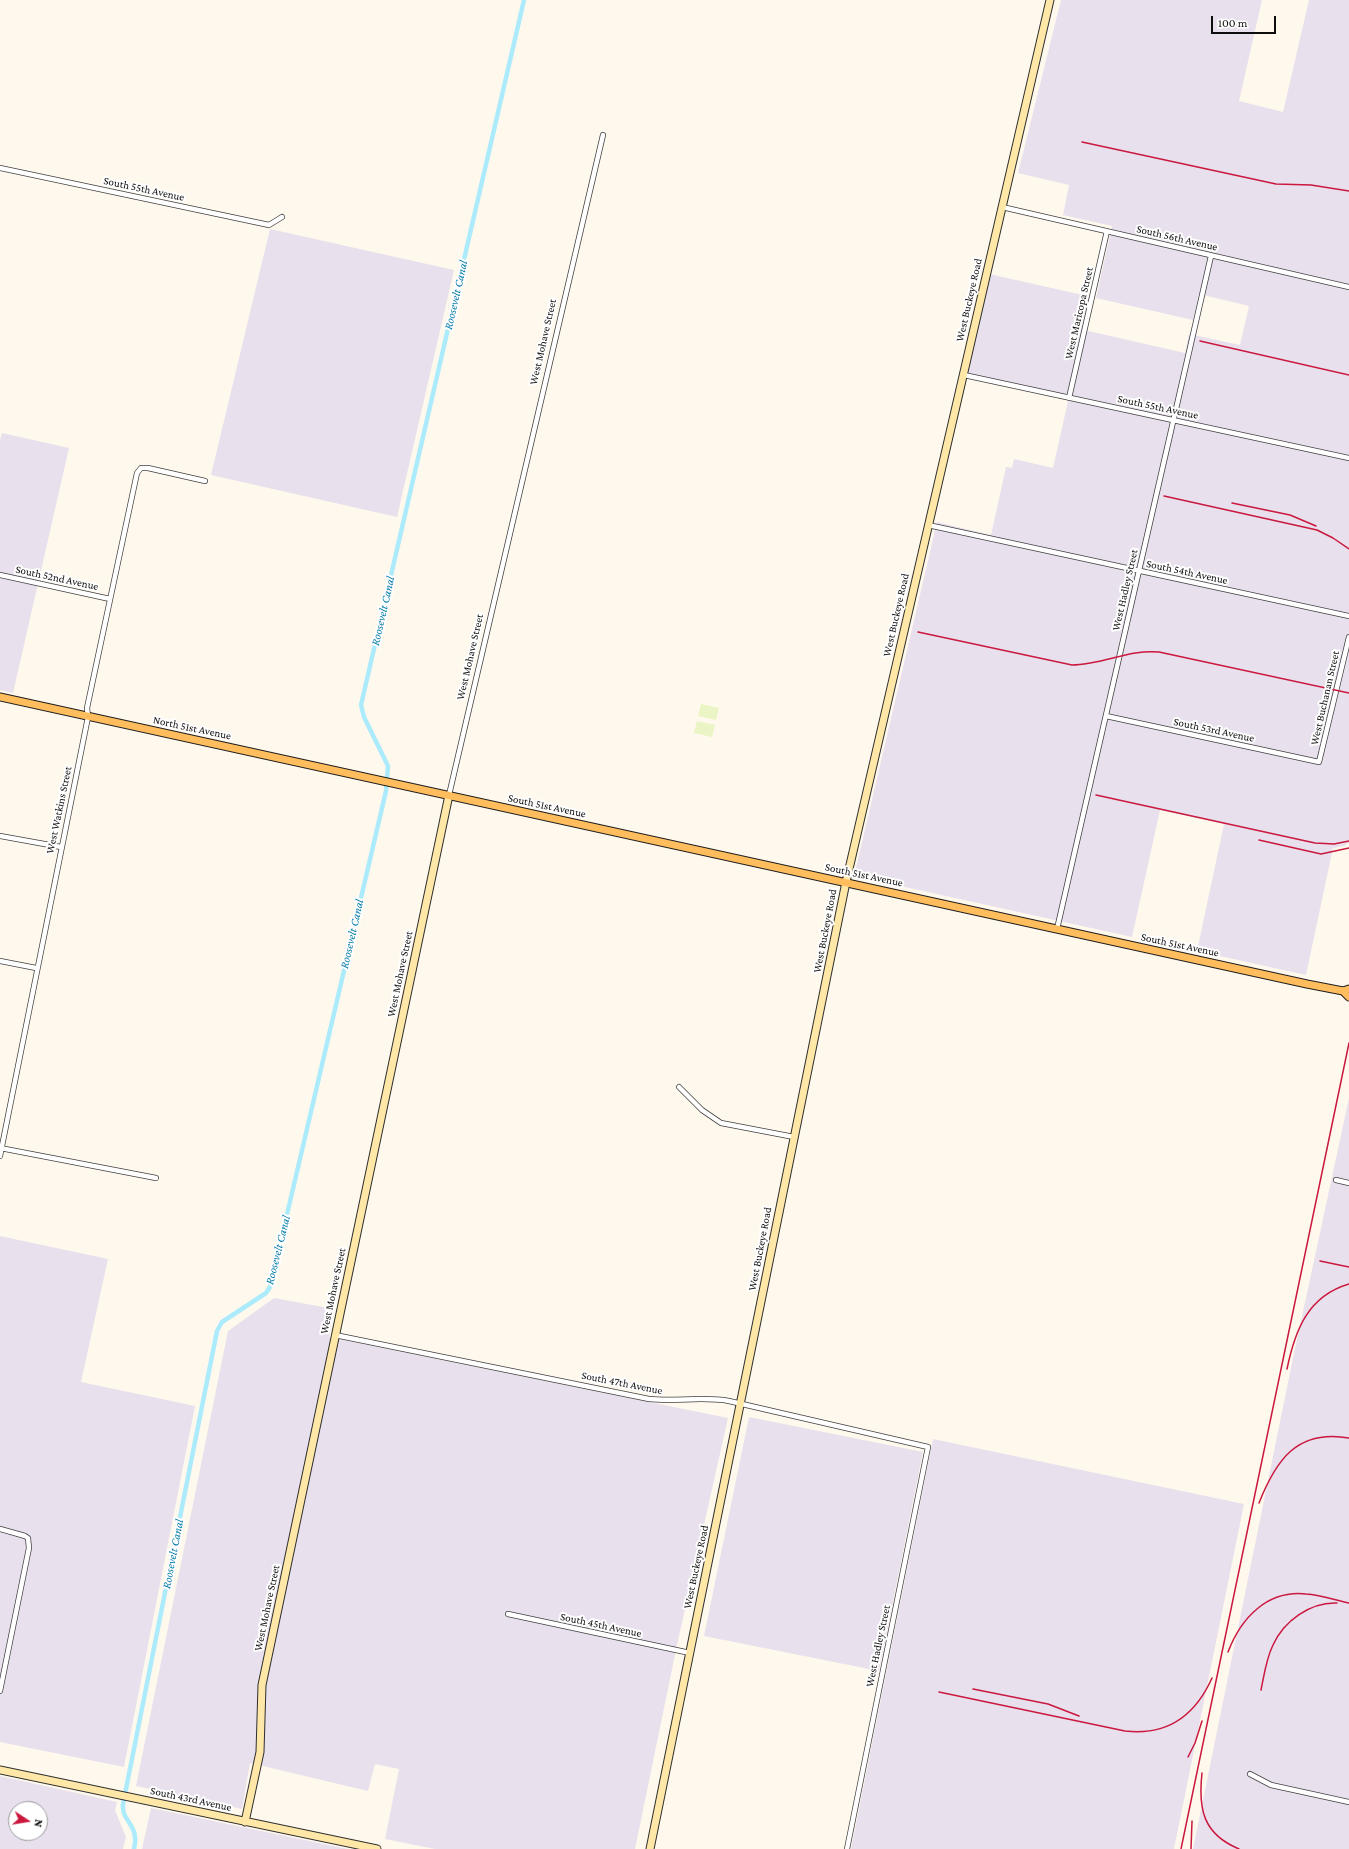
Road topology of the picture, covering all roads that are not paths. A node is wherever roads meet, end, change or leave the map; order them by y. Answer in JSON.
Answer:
{"nodes":[{"id":1,"x":1050,"y":0,"type":"edge"},
{"id":2,"x":603,"y":135,"type":"dead end"},
{"id":3,"x":0,"y":168,"type":"edge"},
{"id":4,"x":1002,"y":207,"type":"junction"},
{"id":5,"x":282,"y":217,"type":"dead end"},
{"id":6,"x":1107,"y":232,"type":"junction"},
{"id":7,"x":1211,"y":256,"type":"junction"},
{"id":8,"x":1349,"y":287,"type":"edge"},
{"id":9,"x":964,"y":375,"type":"junction"},
{"id":10,"x":1069,"y":398,"type":"junction"},
{"id":11,"x":1173,"y":420,"type":"junction"},
{"id":12,"x":1349,"y":458,"type":"edge"},
{"id":13,"x":206,"y":481,"type":"dead end"},
{"id":14,"x":928,"y":525,"type":"junction"},
{"id":15,"x":1139,"y":571,"type":"junction"},
{"id":16,"x":0,"y":575,"type":"edge"},
{"id":17,"x":110,"y":599,"type":"junction"},
{"id":18,"x":1349,"y":616,"type":"edge"},
{"id":19,"x":1349,"y":637,"type":"edge"},
{"id":20,"x":0,"y":697,"type":"edge"},
{"id":21,"x":1106,"y":716,"type":"junction"},
{"id":22,"x":88,"y":717,"type":"junction"},
{"id":23,"x":1319,"y":762,"type":"joint"},
{"id":24,"x":380,"y":781,"type":"joint"},
{"id":25,"x":449,"y":796,"type":"junction"},
{"id":26,"x":0,"y":836,"type":"edge"},
{"id":27,"x":61,"y":847,"type":"junction"},
{"id":28,"x":846,"y":882,"type":"junction"},
{"id":29,"x":1057,"y":929,"type":"junction"},
{"id":30,"x":0,"y":961,"type":"edge"},
{"id":31,"x":36,"y":968,"type":"junction"},
{"id":32,"x":1346,"y":990,"type":"edge"},
{"id":33,"x":1349,"y":997,"type":"edge"},
{"id":34,"x":679,"y":1087,"type":"dead end"},
{"id":35,"x":794,"y":1137,"type":"junction"},
{"id":36,"x":1,"y":1148,"type":"edge"},
{"id":37,"x":0,"y":1156,"type":"edge"},
{"id":38,"x":156,"y":1178,"type":"dead end"},
{"id":39,"x":1336,"y":1180,"type":"dead end"},
{"id":40,"x":1349,"y":1183,"type":"edge"},
{"id":41,"x":335,"y":1335,"type":"junction"},
{"id":42,"x":740,"y":1403,"type":"junction"},
{"id":43,"x":928,"y":1447,"type":"joint"},
{"id":44,"x":0,"y":1529,"type":"edge"},
{"id":45,"x":508,"y":1614,"type":"dead end"},
{"id":46,"x":690,"y":1653,"type":"junction"},
{"id":47,"x":0,"y":1690,"type":"edge"},
{"id":48,"x":0,"y":1770,"type":"edge"},
{"id":49,"x":1250,"y":1774,"type":"dead end"},
{"id":50,"x":1349,"y":1802,"type":"edge"},
{"id":51,"x":245,"y":1822,"type":"junction"},
{"id":52,"x":377,"y":1849,"type":"edge"},
{"id":53,"x":650,"y":1849,"type":"edge"},
{"id":54,"x":847,"y":1849,"type":"edge"}],
"edges":[{"from":1,"to":4,"type":"main road","name":"West Buckeye Road"},
{"from":2,"to":25,"type":"street","name":"West Mohave Street"},
{"from":3,"to":5,"type":"street","name":"South 55th Avenue"},
{"from":4,"to":6,"type":"street","name":"South 56th Avenue"},
{"from":4,"to":9,"type":"main road","name":"West Buckeye Road"},
{"from":6,"to":7,"type":"street","name":"South 56th Avenue"},
{"from":6,"to":10,"type":"street","name":"West Maricopa Street"},
{"from":7,"to":8,"type":"street","name":"South 56th Avenue"},
{"from":7,"to":11,"type":"street","name":"West Hadley Street"},
{"from":9,"to":10,"type":"street","name":"South 55th Avenue"},
{"from":9,"to":14,"type":"main road","name":"West Buckeye Road"},
{"from":10,"to":11,"type":"street","name":"South 55th Avenue"},
{"from":11,"to":12,"type":"street","name":"South 55th Avenue"},
{"from":11,"to":15,"type":"street","name":"West Hadley Street"},
{"from":13,"to":17,"type":"street","name":"West Watkins Street"},
{"from":14,"to":15,"type":"street","name":"South 54th Avenue"},
{"from":14,"to":28,"type":"main road","name":"West Buckeye Road"},
{"from":15,"to":18,"type":"street","name":"South 54th Avenue"},
{"from":15,"to":21,"type":"street","name":"West Hadley Street"},
{"from":16,"to":17,"type":"street","name":"South 52nd Avenue"},
{"from":17,"to":22,"type":"street","name":"West Watkins Street"},
{"from":19,"to":23,"type":"street","name":"West Buchanan Street"},
{"from":20,"to":22,"type":"main road","name":"North 51st Avenue"},
{"from":21,"to":23,"type":"street","name":"South 53rd Avenue"},
{"from":21,"to":29,"type":"street","name":"West Hadley Street"},
{"from":22,"to":24,"type":"main road","name":"North 51st Avenue"},
{"from":22,"to":27,"type":"street","name":"West Watkins Street"},
{"from":24,"to":25,"type":"main road","name":"South 51st Avenue"},
{"from":25,"to":28,"type":"main road","name":"South 51st Avenue"},
{"from":25,"to":41,"type":"main road","name":"West Mohave Street"},
{"from":26,"to":27,"type":"street"},
{"from":27,"to":31,"type":"street","name":"West Watkins Street"},
{"from":28,"to":29,"type":"main road","name":"South 51st Avenue"},
{"from":28,"to":35,"type":"main road","name":"West Buckeye Road"},
{"from":29,"to":32,"type":"main road","name":"South 51st Avenue"},
{"from":30,"to":31,"type":"street"},
{"from":31,"to":36,"type":"street","name":"West Watkins Street"},
{"from":32,"to":33,"type":"main road","name":"South 51st Avenue"},
{"from":34,"to":35,"type":"street"},
{"from":35,"to":42,"type":"main road","name":"West Buckeye Road"},
{"from":36,"to":37,"type":"street","name":"West Watkins Street"},
{"from":36,"to":38,"type":"street"},
{"from":39,"to":40,"type":"street"},
{"from":41,"to":42,"type":"street","name":"South 47th Avenue"},
{"from":41,"to":51,"type":"main road","name":"West Mohave Street"},
{"from":42,"to":43,"type":"street","name":"South 47th Avenue"},
{"from":42,"to":46,"type":"main road","name":"West Buckeye Road"},
{"from":43,"to":54,"type":"street","name":"West Hadley Street"},
{"from":44,"to":47,"type":"street"},
{"from":45,"to":46,"type":"street","name":"South 45th Avenue"},
{"from":46,"to":53,"type":"main road","name":"West Buckeye Road"},
{"from":48,"to":51,"type":"main road","name":"South 43rd Avenue"},
{"from":49,"to":50,"type":"street"},
{"from":51,"to":52,"type":"main road","name":"South 43rd Avenue"}]}
